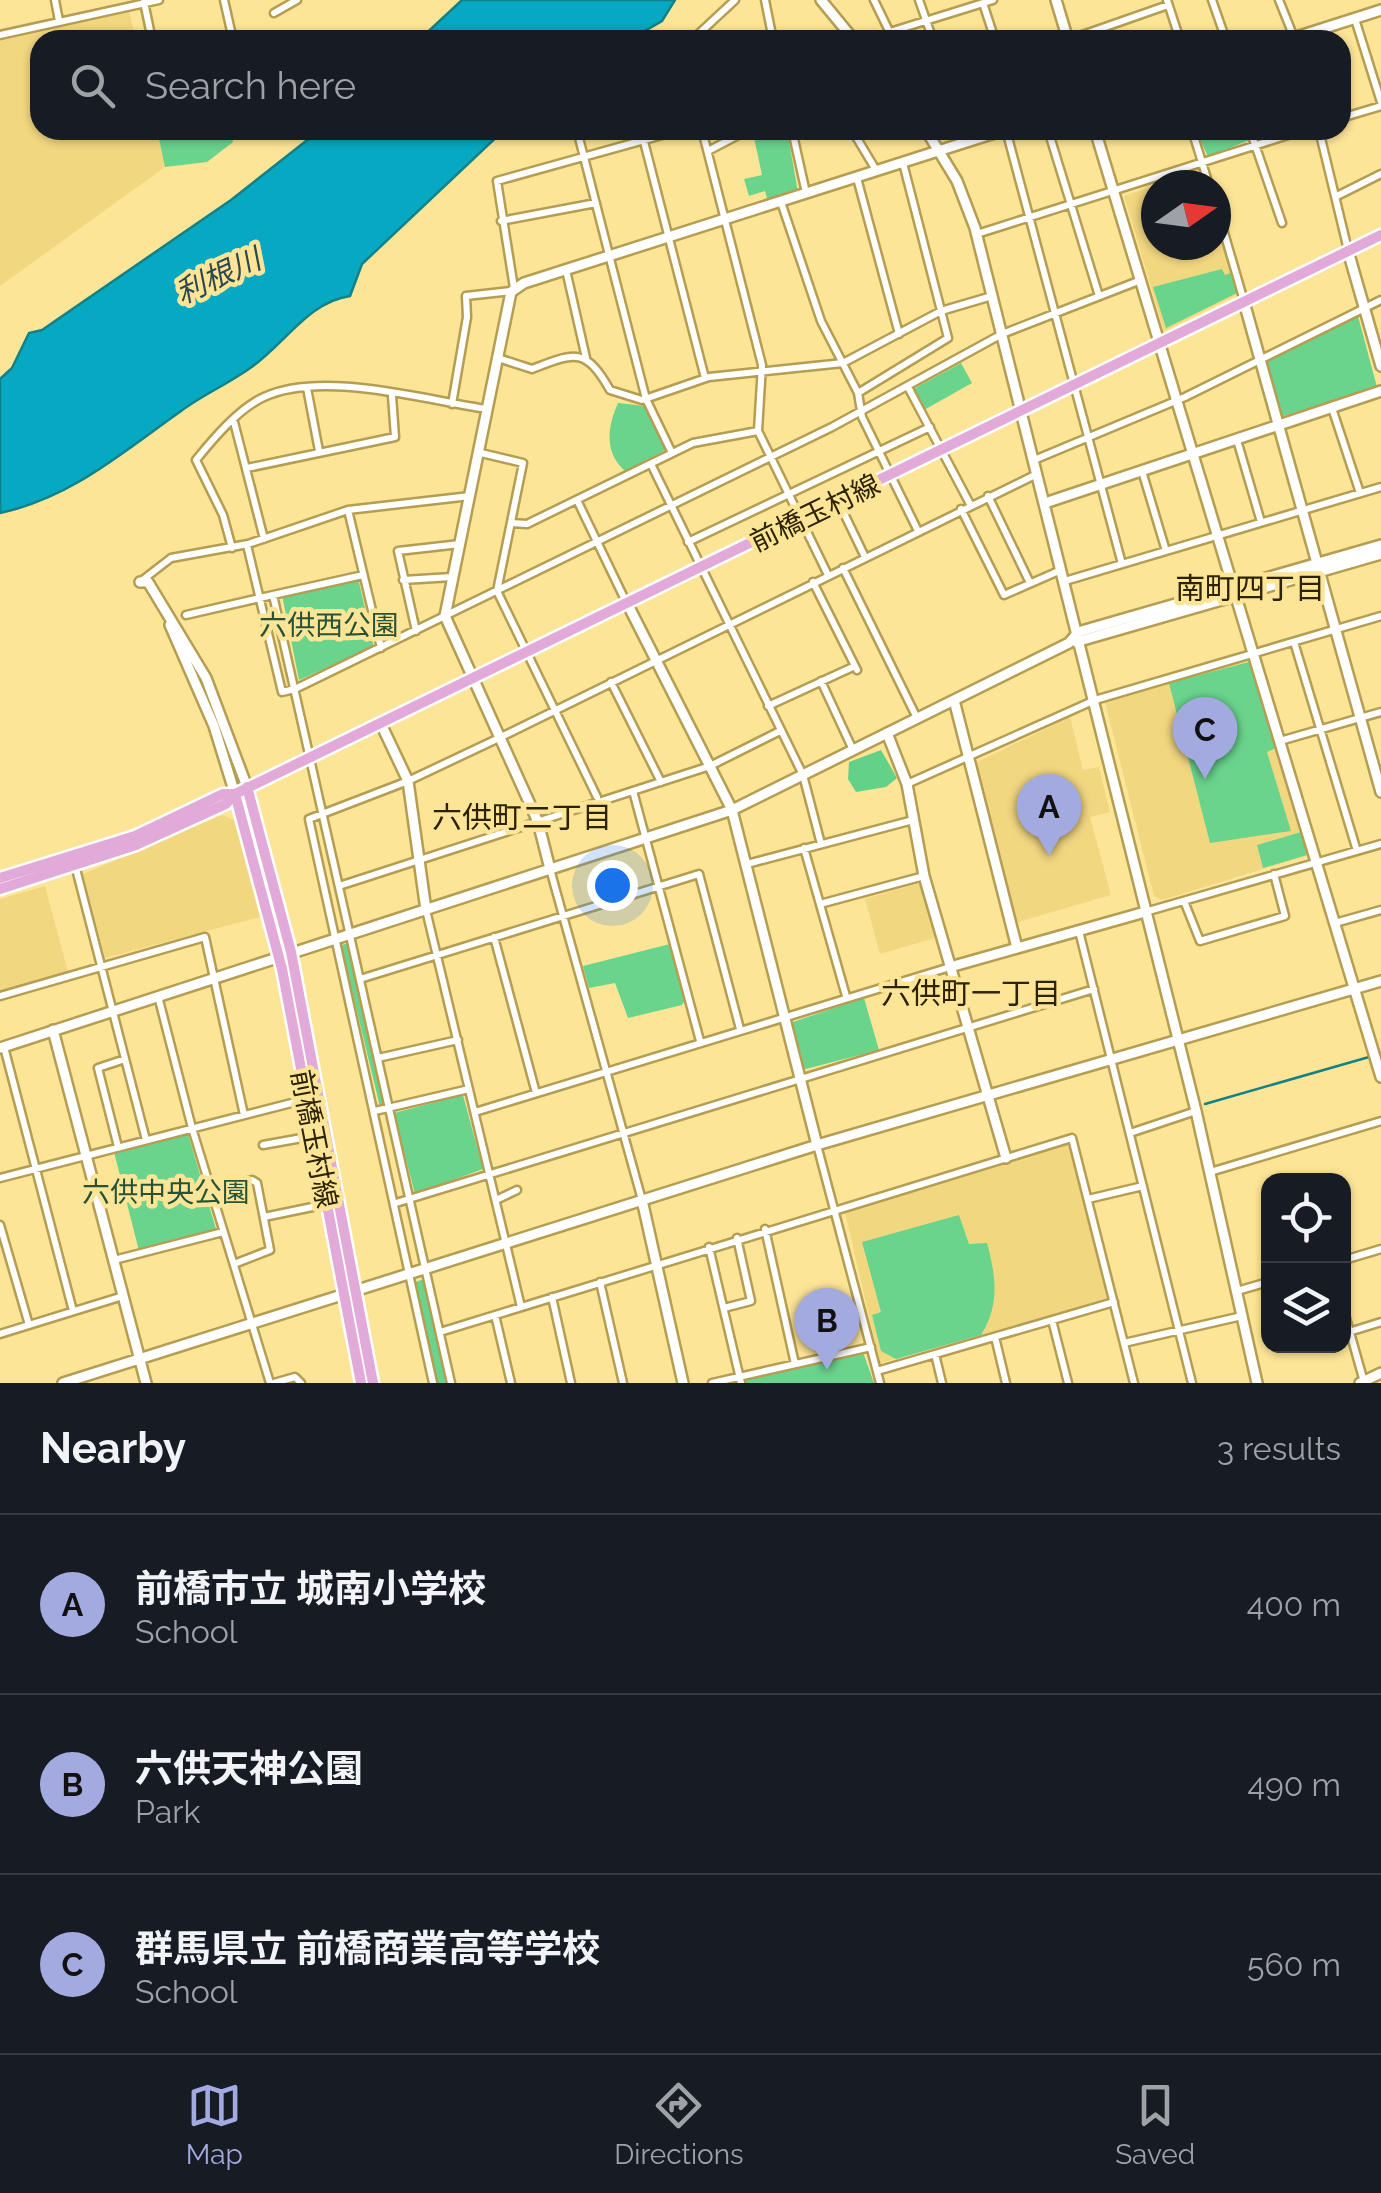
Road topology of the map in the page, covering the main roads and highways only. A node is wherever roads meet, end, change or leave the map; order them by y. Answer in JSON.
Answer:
{"nodes":[{"id":1,"x":1381,"y":235,"type":"edge"},
{"id":2,"x":247,"y":787,"type":"junction"},
{"id":3,"x":235,"y":794,"type":"junction"},
{"id":4,"x":74,"y":861,"type":"junction"},
{"id":5,"x":0,"y":878,"type":"edge"},
{"id":6,"x":0,"y":889,"type":"edge"},
{"id":7,"x":285,"y":954,"type":"junction"},
{"id":8,"x":349,"y":1294,"type":"junction"},
{"id":9,"x":362,"y":1383,"type":"edge"},
{"id":10,"x":373,"y":1383,"type":"edge"}],
"edges":[{"from":1,"to":2,"type":"main road","name":"前橋玉村線"},
{"from":2,"to":3,"type":"main road","name":"前橋玉村線"},
{"from":2,"to":7,"type":"main road","name":"前橋玉村線"},
{"from":3,"to":4,"type":"main road"},
{"from":3,"to":7,"type":"main road","name":"前橋玉村線"},
{"from":4,"to":5,"type":"main road"},
{"from":4,"to":6,"type":"main road"},
{"from":7,"to":8,"type":"main road","name":"前橋玉村線"},
{"from":7,"to":8,"type":"main road","name":"前橋玉村線"},
{"from":8,"to":9,"type":"main road","name":"前橋玉村線"},
{"from":8,"to":10,"type":"main road","name":"前橋玉村線"}]}
